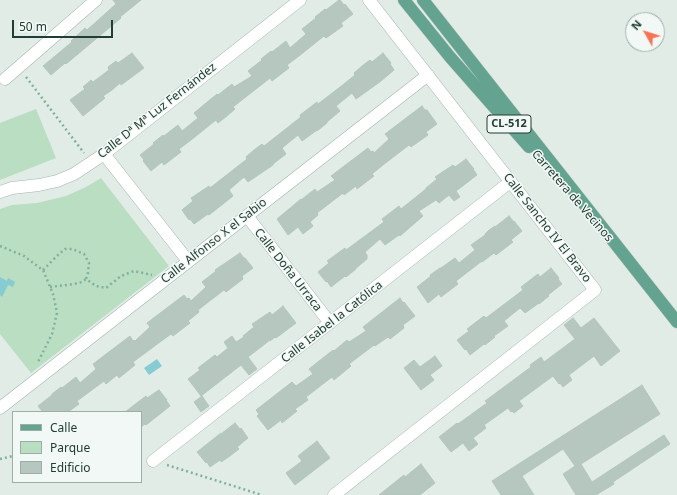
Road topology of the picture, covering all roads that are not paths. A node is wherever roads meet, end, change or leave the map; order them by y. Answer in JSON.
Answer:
{"nodes":[{"id":1,"x":96,"y":0,"type":"edge"},
{"id":2,"x":300,"y":0,"type":"edge"},
{"id":3,"x":369,"y":0,"type":"edge"},
{"id":4,"x":396,"y":0,"type":"edge"},
{"id":5,"x":404,"y":0,"type":"edge"},
{"id":6,"x":413,"y":0,"type":"edge"},
{"id":7,"x":423,"y":0,"type":"edge"},
{"id":8,"x":450,"y":57,"type":"junction"},
{"id":9,"x":469,"y":58,"type":"junction"},
{"id":10,"x":428,"y":75,"type":"junction"},
{"id":11,"x":5,"y":79,"type":"dead end"},
{"id":12,"x":104,"y":154,"type":"junction"},
{"id":13,"x":510,"y":182,"type":"junction"},
{"id":14,"x":0,"y":192,"type":"edge"},
{"id":15,"x":247,"y":216,"type":"junction"},
{"id":16,"x":616,"y":245,"type":"junction"},
{"id":17,"x":188,"y":261,"type":"junction"},
{"id":18,"x":677,"y":322,"type":"edge"},
{"id":19,"x":330,"y":323,"type":"junction"},
{"id":20,"x":0,"y":408,"type":"edge"},
{"id":21,"x":153,"y":461,"type":"road end"},
{"id":22,"x":334,"y":495,"type":"edge"}],
"edges":[{"from":1,"to":11,"type":"street"},
{"from":2,"to":12,"type":"street","name":"Calle Dª Mª Luz Fernández"},
{"from":3,"to":10,"type":"street","name":"Calle Sancho IV El Bravo"},
{"from":4,"to":8,"type":"main road"},
{"from":5,"to":8,"type":"main road","name":"Carretera de Vecinos","number":"CL-512"},
{"from":6,"to":9,"type":"main road"},
{"from":7,"to":9,"type":"main road","name":"Carretera de Vecinos","number":"CL-512"},
{"from":8,"to":16,"type":"main road","name":"Carretera de Vecinos","number":"CL-512"},
{"from":9,"to":16,"type":"main road","name":"Carretera de Vecinos","number":"CL-512"},
{"from":10,"to":13,"type":"street","name":"Calle Sancho IV El Bravo"},
{"from":10,"to":15,"type":"street","name":"Calle Alfonso X el Sabio"},
{"from":12,"to":14,"type":"street","name":"Calle Dª Mª Luz Fernández"},
{"from":12,"to":17,"type":"street"},
{"from":13,"to":19,"type":"street","name":"Calle Isabel la Católica"},
{"from":13,"to":22,"type":"street","name":"Calle Sancho IV El Bravo"},
{"from":15,"to":17,"type":"street","name":"Calle Alfonso X el Sabio"},
{"from":15,"to":19,"type":"street","name":"Calle Doña Urraca"},
{"from":16,"to":18,"type":"main road","name":"Carretera de Vecinos","number":"CL-512"},
{"from":17,"to":20,"type":"street","name":"Calle Alfonso X el Sabio"},
{"from":19,"to":21,"type":"street","name":"Calle Isabel la Católica"}]}
